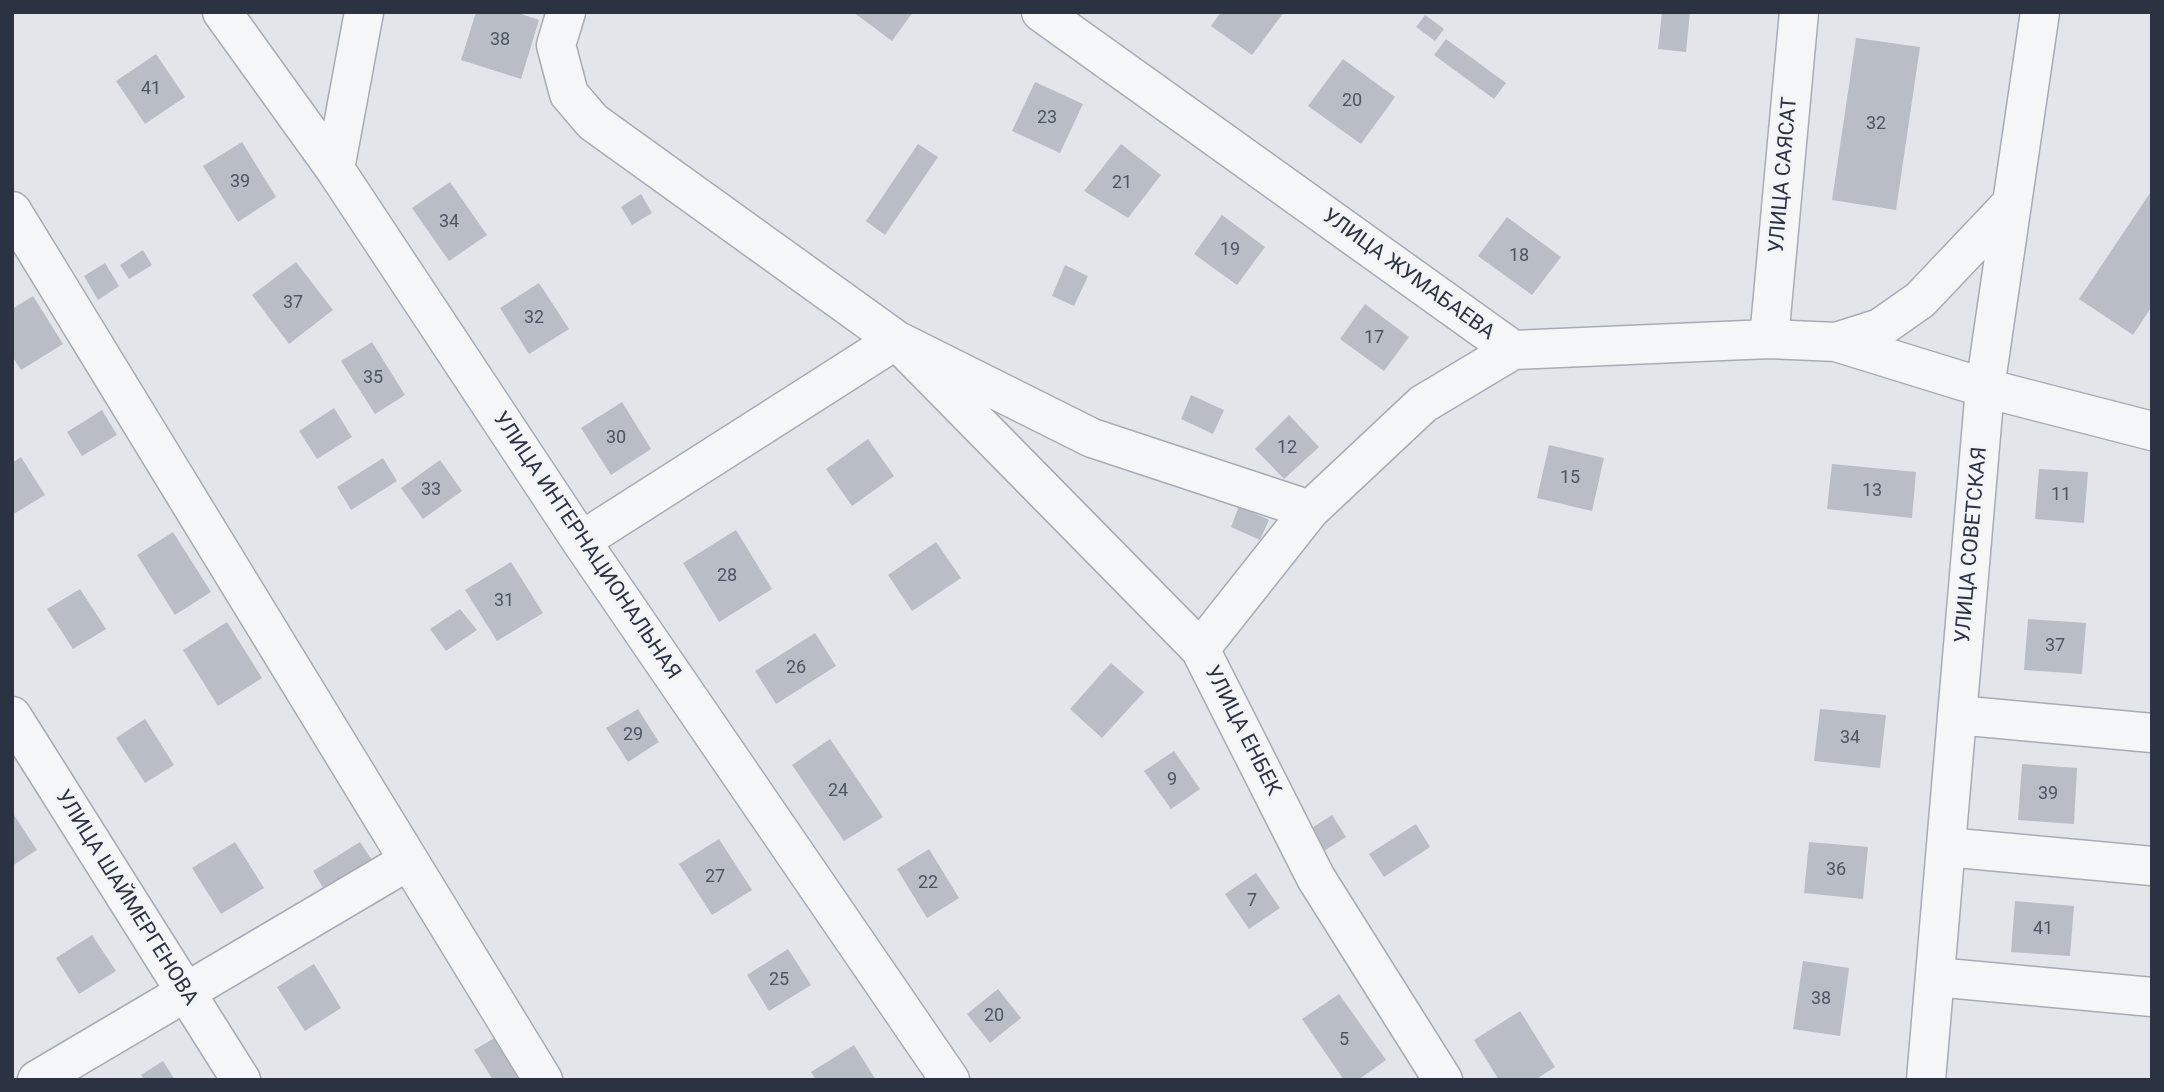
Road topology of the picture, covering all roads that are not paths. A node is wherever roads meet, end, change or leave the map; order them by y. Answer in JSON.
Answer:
{"nodes":[{"id":1,"x":222,"y":12,"type":"edge"},
{"id":2,"x":364,"y":12,"type":"edge"},
{"id":3,"x":566,"y":12,"type":"edge"},
{"id":4,"x":1041,"y":12,"type":"edge"},
{"id":5,"x":1799,"y":12,"type":"edge"},
{"id":6,"x":2040,"y":12,"type":"edge"},
{"id":7,"x":335,"y":169,"type":"junction"},
{"id":8,"x":2012,"y":203,"type":"junction"},
{"id":9,"x":12,"y":211,"type":"edge"},
{"id":10,"x":1769,"y":339,"type":"junction"},
{"id":11,"x":896,"y":340,"type":"junction"},
{"id":12,"x":1836,"y":342,"type":"junction"},
{"id":13,"x":1513,"y":350,"type":"junction"},
{"id":14,"x":1985,"y":388,"type":"junction"},
{"id":15,"x":2152,"y":431,"type":"edge"},
{"id":16,"x":1310,"y":510,"type":"junction"},
{"id":17,"x":581,"y":541,"type":"junction"},
{"id":18,"x":1200,"y":649,"type":"junction"},
{"id":19,"x":1957,"y":715,"type":"junction"},
{"id":20,"x":12,"y":716,"type":"edge"},
{"id":21,"x":2152,"y":733,"type":"edge"},
{"id":22,"x":1946,"y":847,"type":"junction"},
{"id":23,"x":408,"y":861,"type":"junction"},
{"id":24,"x":2152,"y":866,"type":"edge"},
{"id":25,"x":1935,"y":977,"type":"junction"},
{"id":26,"x":186,"y":992,"type":"junction"},
{"id":27,"x":2152,"y":997,"type":"edge"},
{"id":28,"x":37,"y":1080,"type":"edge"},
{"id":29,"x":241,"y":1080,"type":"edge"},
{"id":30,"x":543,"y":1080,"type":"edge"},
{"id":31,"x":950,"y":1080,"type":"edge"},
{"id":32,"x":1443,"y":1080,"type":"edge"},
{"id":33,"x":1926,"y":1080,"type":"edge"}],
"edges":[{"from":1,"to":7,"type":"street","name":"УЛИЦА ИНТЕРНАЦИОНАЛЬНАЯ"},
{"from":2,"to":7,"type":"street"},
{"from":3,"to":11,"type":"street"},
{"from":4,"to":13,"type":"street","name":"УЛИЦА ЖУМАБАЕВА"},
{"from":5,"to":10,"type":"street","name":"УЛИЦА САЯСАТ"},
{"from":6,"to":8,"type":"street","name":"УЛИЦА СОВЕТСКАЯ"},
{"from":7,"to":17,"type":"street","name":"УЛИЦА ИНТЕРНАЦИОНАЛЬНАЯ"},
{"from":8,"to":12,"type":"street"},
{"from":8,"to":14,"type":"street","name":"УЛИЦА СОВЕТСКАЯ"},
{"from":9,"to":23,"type":"street"},
{"from":10,"to":12,"type":"street","name":"УЛИЦА ЖУМАБАЕВА"},
{"from":10,"to":13,"type":"street","name":"УЛИЦА ЖУМАБАЕВА"},
{"from":11,"to":16,"type":"street"},
{"from":11,"to":17,"type":"street"},
{"from":11,"to":18,"type":"street"},
{"from":12,"to":14,"type":"street"},
{"from":13,"to":16,"type":"street","name":"УЛИЦА ЕНБЕК"},
{"from":14,"to":15,"type":"street"},
{"from":14,"to":19,"type":"street","name":"УЛИЦА СОВЕТСКАЯ"},
{"from":16,"to":18,"type":"street","name":"УЛИЦА ЕНБЕК"},
{"from":17,"to":31,"type":"street","name":"УЛИЦА ИНТЕРНАЦИОНАЛЬНАЯ"},
{"from":18,"to":32,"type":"street","name":"УЛИЦА ЕНБЕК"},
{"from":19,"to":21,"type":"street"},
{"from":19,"to":22,"type":"street","name":"УЛИЦА СОВЕТСКАЯ"},
{"from":20,"to":26,"type":"street","name":"УЛИЦА ШАЙМЕРГЕНОВА"},
{"from":22,"to":24,"type":"street"},
{"from":22,"to":25,"type":"street","name":"УЛИЦА СОВЕТСКАЯ"},
{"from":23,"to":26,"type":"street"},
{"from":23,"to":30,"type":"street"},
{"from":25,"to":27,"type":"street"},
{"from":25,"to":33,"type":"street","name":"УЛИЦА СОВЕТСКАЯ"},
{"from":26,"to":28,"type":"street"},
{"from":26,"to":29,"type":"street","name":"УЛИЦА ШАЙМЕРГЕНОВА"}]}
